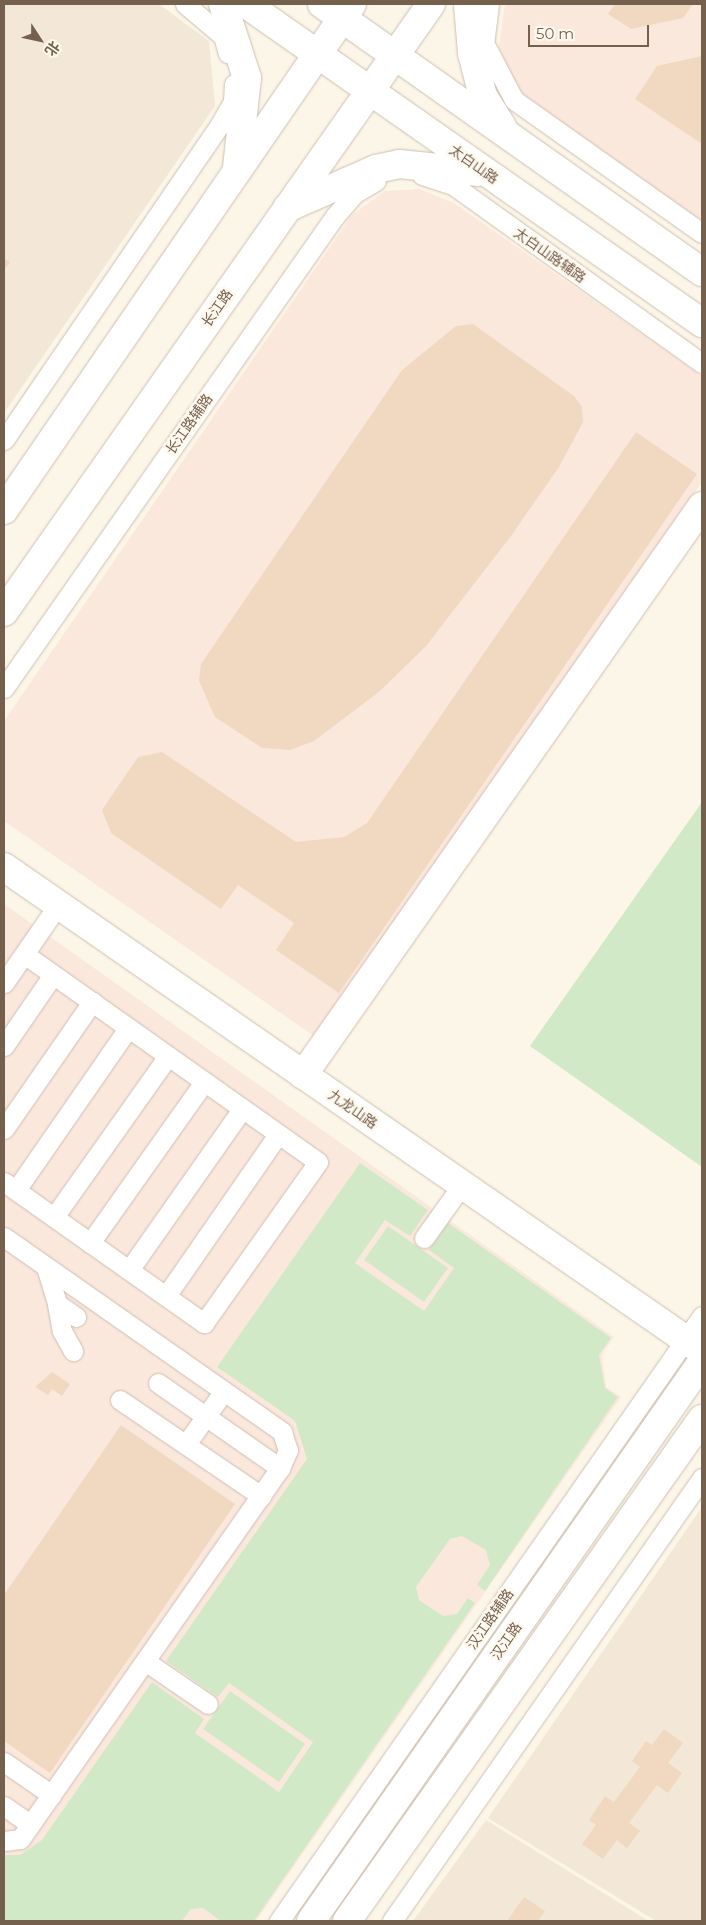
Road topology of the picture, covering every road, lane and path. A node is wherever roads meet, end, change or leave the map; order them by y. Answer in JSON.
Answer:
{"nodes":[{"id":1,"x":185,"y":4,"type":"edge"},
{"id":2,"x":223,"y":4,"type":"edge"},
{"id":3,"x":246,"y":4,"type":"edge"},
{"id":4,"x":431,"y":4,"type":"edge"},
{"id":5,"x":468,"y":4,"type":"edge"},
{"id":6,"x":489,"y":4,"type":"edge"},
{"id":7,"x":339,"y":9,"type":"edge"},
{"id":8,"x":317,"y":55,"type":"junction"},
{"id":9,"x":395,"y":56,"type":"junction"},
{"id":10,"x":369,"y":91,"type":"junction"},
{"id":11,"x":510,"y":137,"type":"junction"},
{"id":12,"x":237,"y":169,"type":"junction"},
{"id":13,"x":487,"y":173,"type":"junction"},
{"id":14,"x":388,"y":174,"type":"joint"},
{"id":15,"x":287,"y":208,"type":"junction"},
{"id":16,"x":702,"y":233,"type":"edge"},
{"id":17,"x":702,"y":272,"type":"edge"},
{"id":18,"x":702,"y":323,"type":"edge"},
{"id":19,"x":702,"y":363,"type":"edge"},
{"id":20,"x":4,"y":440,"type":"edge"},
{"id":21,"x":702,"y":506,"type":"edge"},
{"id":22,"x":4,"y":510,"type":"edge"},
{"id":23,"x":4,"y":612,"type":"edge"},
{"id":24,"x":4,"y":688,"type":"edge"},
{"id":25,"x":4,"y":867,"type":"edge"},
{"id":26,"x":58,"y":905,"type":"junction"},
{"id":27,"x":24,"y":954,"type":"junction"},
{"id":28,"x":53,"y":975,"type":"junction"},
{"id":29,"x":4,"y":983,"type":"edge"},
{"id":30,"x":92,"y":1002,"type":"junction"},
{"id":31,"x":128,"y":1028,"type":"junction"},
{"id":32,"x":4,"y":1046,"type":"edge"},
{"id":33,"x":168,"y":1056,"type":"junction"},
{"id":34,"x":303,"y":1075,"type":"junction"},
{"id":35,"x":204,"y":1082,"type":"junction"},
{"id":36,"x":242,"y":1109,"type":"junction"},
{"id":37,"x":4,"y":1129,"type":"edge"},
{"id":38,"x":278,"y":1134,"type":"junction"},
{"id":39,"x":462,"y":1185,"type":"junction"},
{"id":40,"x":10,"y":1186,"type":"edge"},
{"id":41,"x":54,"y":1217,"type":"junction"},
{"id":42,"x":4,"y":1237,"type":"edge"},
{"id":43,"x":424,"y":1238,"type":"dead end"},
{"id":44,"x":90,"y":1243,"type":"junction"},
{"id":45,"x":46,"y":1267,"type":"junction"},
{"id":46,"x":129,"y":1270,"type":"junction"},
{"id":47,"x":166,"y":1296,"type":"junction"},
{"id":48,"x":57,"y":1304,"type":"junction"},
{"id":49,"x":702,"y":1316,"type":"edge"},
{"id":50,"x":76,"y":1317,"type":"dead end"},
{"id":51,"x":694,"y":1346,"type":"edge"},
{"id":52,"x":73,"y":1351,"type":"dead end"},
{"id":53,"x":702,"y":1362,"type":"edge"},
{"id":54,"x":158,"y":1383,"type":"dead end"},
{"id":55,"x":224,"y":1391,"type":"junction"},
{"id":56,"x":120,"y":1400,"type":"dead end"},
{"id":57,"x":206,"y":1417,"type":"junction"},
{"id":58,"x":702,"y":1419,"type":"edge"},
{"id":59,"x":186,"y":1444,"type":"junction"},
{"id":60,"x":280,"y":1468,"type":"junction"},
{"id":61,"x":702,"y":1478,"type":"edge"},
{"id":62,"x":261,"y":1496,"type":"junction"},
{"id":63,"x":145,"y":1661,"type":"junction"},
{"id":64,"x":208,"y":1704,"type":"dead end"},
{"id":65,"x":4,"y":1762,"type":"edge"},
{"id":66,"x":52,"y":1795,"type":"junction"},
{"id":67,"x":4,"y":1806,"type":"edge"},
{"id":68,"x":30,"y":1824,"type":"junction"},
{"id":69,"x":4,"y":1841,"type":"edge"},
{"id":70,"x":279,"y":1921,"type":"edge"},
{"id":71,"x":311,"y":1921,"type":"edge"},
{"id":72,"x":347,"y":1921,"type":"edge"},
{"id":73,"x":392,"y":1921,"type":"edge"}],
"edges":[{"from":1,"to":20,"type":"street"},
{"from":2,"to":12,"type":"main road"},
{"from":3,"to":8,"type":"main road","name":"太白山路"},
{"from":4,"to":9,"type":"main road","name":"长江路"},
{"from":5,"to":11,"type":"main road"},
{"from":6,"to":16,"type":"street"},
{"from":7,"to":8,"type":"main road"},
{"from":7,"to":9,"type":"main road"},
{"from":8,"to":10,"type":"main road","name":"太白山路"},
{"from":8,"to":12,"type":"main road"},
{"from":9,"to":10,"type":"main road","name":"长江路"},
{"from":9,"to":11,"type":"main road"},
{"from":10,"to":13,"type":"main road","name":"太白山路"},
{"from":10,"to":15,"type":"main road","name":"长江路"},
{"from":11,"to":17,"type":"main road"},
{"from":12,"to":22,"type":"main road"},
{"from":13,"to":15,"type":"main road"},
{"from":13,"to":18,"type":"main road","name":"太白山路"},
{"from":14,"to":19,"type":"street","name":"太白山路辅路"},
{"from":14,"to":24,"type":"street","name":"长江路辅路"},
{"from":15,"to":23,"type":"main road","name":"长江路"},
{"from":21,"to":34,"type":"main road"},
{"from":25,"to":26,"type":"main road","name":"九龙山路"},
{"from":26,"to":27,"type":"street"},
{"from":26,"to":34,"type":"main road","name":"九龙山路"},
{"from":27,"to":28,"type":"street"},
{"from":27,"to":29,"type":"street"},
{"from":28,"to":30,"type":"street"},
{"from":28,"to":32,"type":"street"},
{"from":30,"to":31,"type":"street"},
{"from":30,"to":37,"type":"street"},
{"from":31,"to":33,"type":"street"},
{"from":31,"to":40,"type":"street"},
{"from":33,"to":35,"type":"street"},
{"from":33,"to":41,"type":"street"},
{"from":34,"to":39,"type":"main road","name":"九龙山路"},
{"from":35,"to":36,"type":"street"},
{"from":35,"to":44,"type":"street"},
{"from":36,"to":38,"type":"street"},
{"from":36,"to":46,"type":"street"},
{"from":38,"to":47,"type":"street"},
{"from":38,"to":47,"type":"street"},
{"from":39,"to":43,"type":"street"},
{"from":39,"to":51,"type":"main road","name":"九龙山路"},
{"from":40,"to":41,"type":"street"},
{"from":41,"to":44,"type":"street"},
{"from":42,"to":45,"type":"street"},
{"from":44,"to":46,"type":"street"},
{"from":45,"to":48,"type":"street"},
{"from":45,"to":55,"type":"street"},
{"from":46,"to":47,"type":"street"},
{"from":48,"to":50,"type":"street"},
{"from":48,"to":52,"type":"street"},
{"from":49,"to":51,"type":"street","name":"汉江路辅路"},
{"from":51,"to":70,"type":"street","name":"汉江路辅路"},
{"from":53,"to":71,"type":"main road","name":"汉江路"},
{"from":54,"to":57,"type":"street"},
{"from":55,"to":57,"type":"street"},
{"from":55,"to":60,"type":"street"},
{"from":56,"to":59,"type":"street"},
{"from":57,"to":59,"type":"street"},
{"from":57,"to":60,"type":"street"},
{"from":58,"to":72,"type":"main road"},
{"from":59,"to":62,"type":"street"},
{"from":60,"to":62,"type":"street"},
{"from":61,"to":73,"type":"street"},
{"from":62,"to":63,"type":"street"},
{"from":63,"to":64,"type":"street"},
{"from":63,"to":66,"type":"street"},
{"from":65,"to":66,"type":"street"},
{"from":66,"to":68,"type":"street"},
{"from":67,"to":68,"type":"street"},
{"from":68,"to":69,"type":"street"}]}
